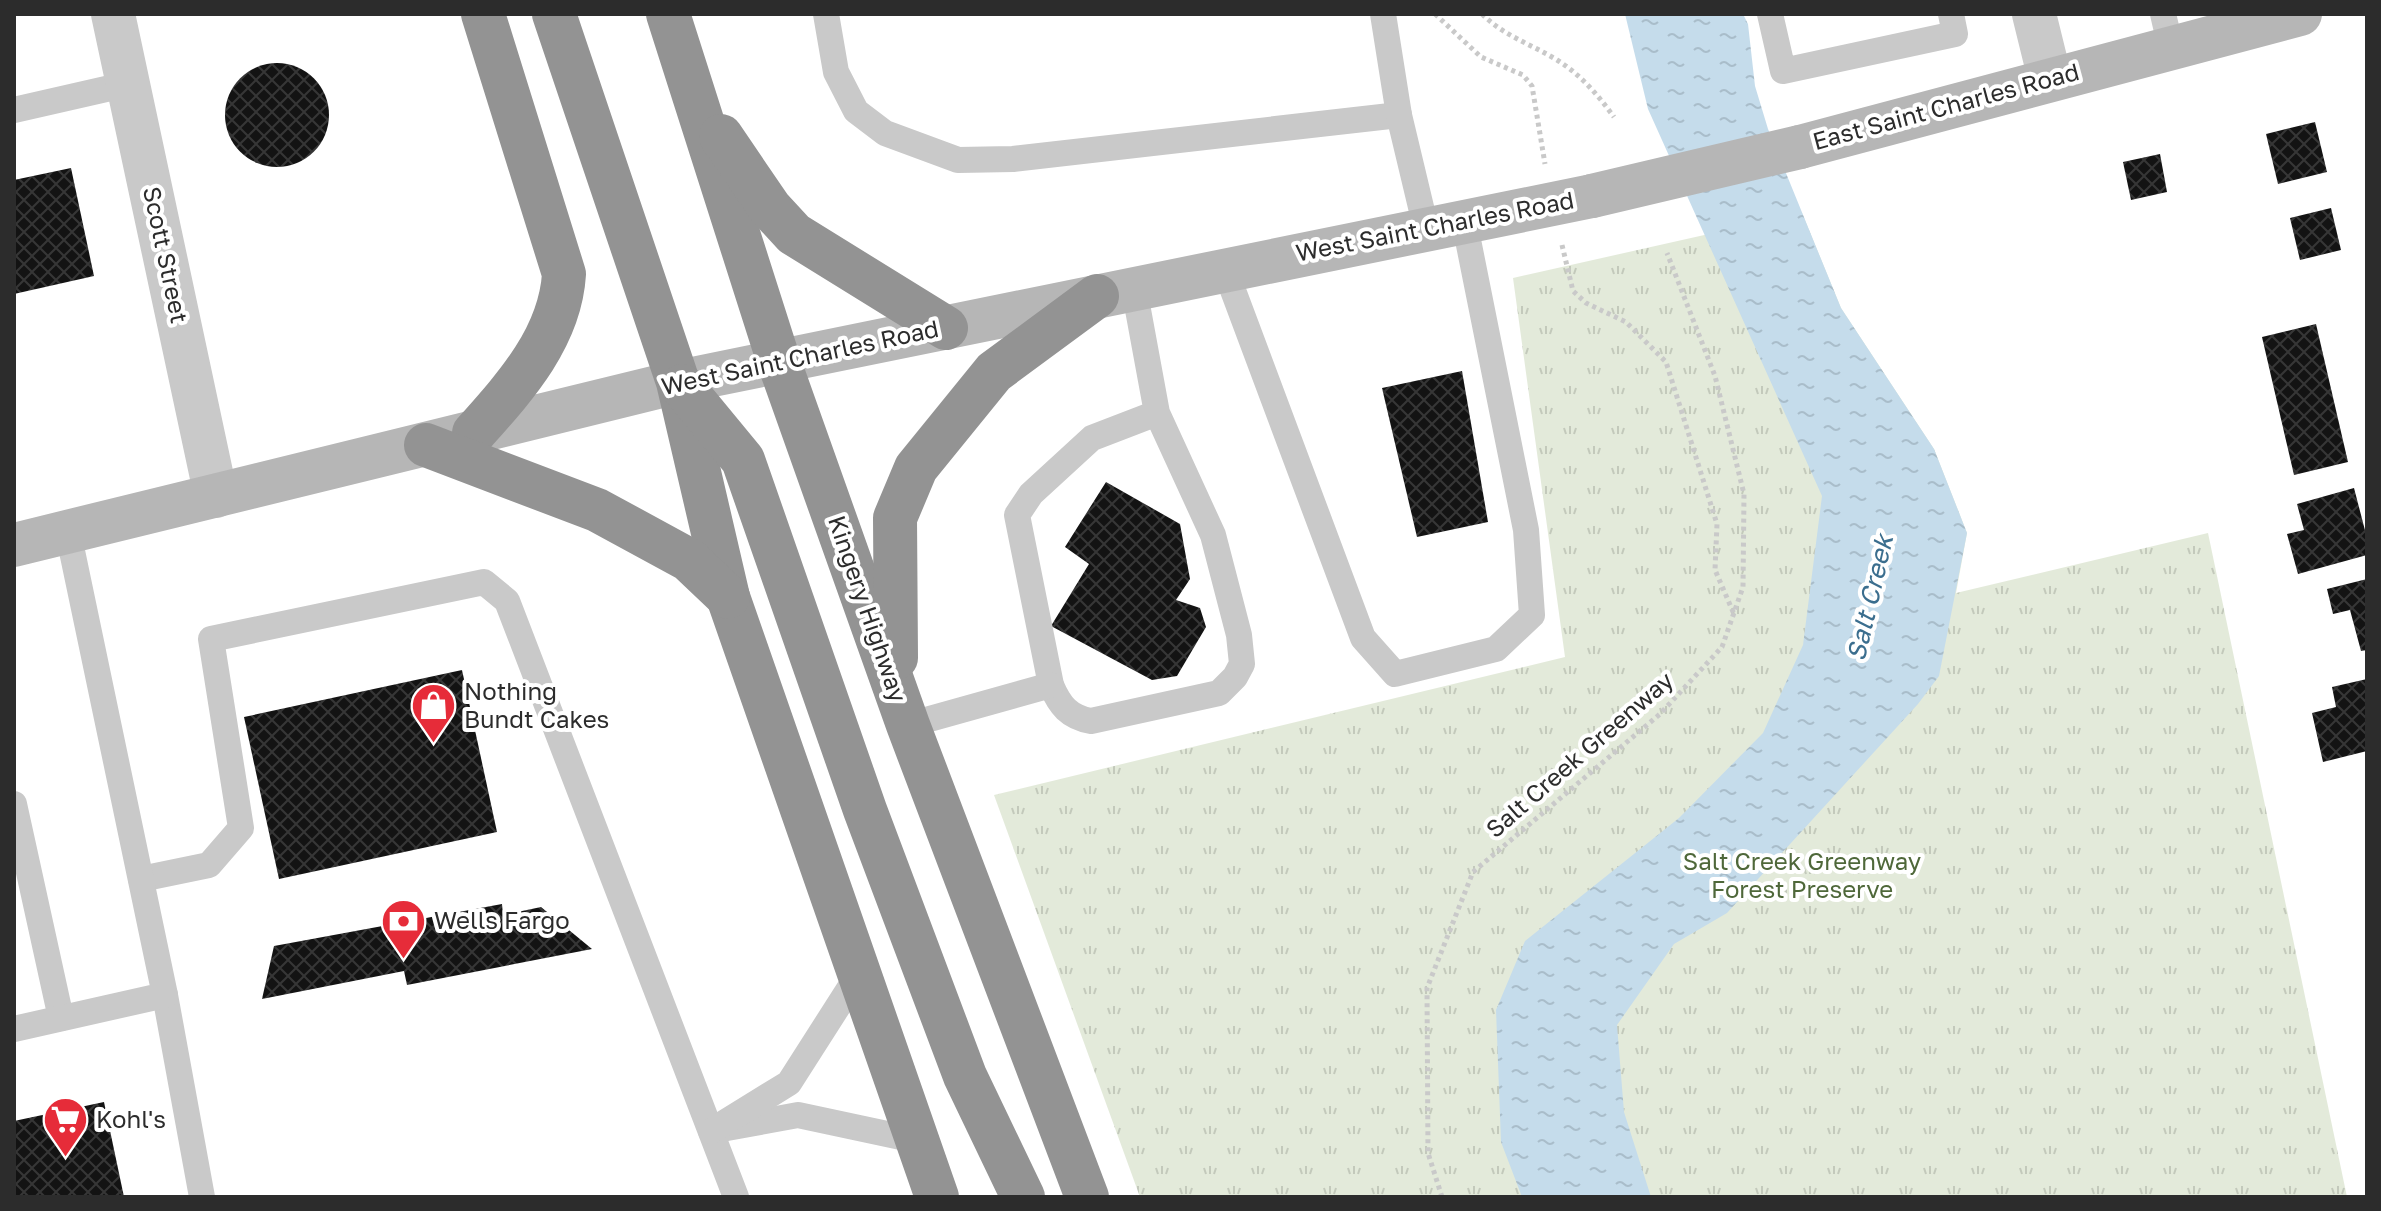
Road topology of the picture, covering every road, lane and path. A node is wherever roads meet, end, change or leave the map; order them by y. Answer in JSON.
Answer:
{"nodes":[{"id":1,"x":113,"y":14,"type":"edge"},
{"id":2,"x":483,"y":14,"type":"edge"},
{"id":3,"x":554,"y":14,"type":"edge"},
{"id":4,"x":668,"y":14,"type":"edge"},
{"id":5,"x":826,"y":14,"type":"edge"},
{"id":6,"x":1383,"y":14,"type":"edge"},
{"id":7,"x":1435,"y":14,"type":"edge"},
{"id":8,"x":1482,"y":14,"type":"edge"},
{"id":9,"x":1770,"y":14,"type":"edge"},
{"id":10,"x":1951,"y":14,"type":"edge"},
{"id":11,"x":2034,"y":14,"type":"edge"},
{"id":12,"x":2300,"y":14,"type":"edge"},
{"id":13,"x":2167,"y":31,"type":"edge"},
{"id":14,"x":2050,"y":79,"type":"junction"},
{"id":15,"x":128,"y":84,"type":"junction"},
{"id":16,"x":695,"y":99,"type":"junction"},
{"id":17,"x":14,"y":110,"type":"edge"},
{"id":18,"x":1399,"y":115,"type":"junction"},
{"id":19,"x":1614,"y":117,"type":"dead end"},
{"id":20,"x":1542,"y":141,"type":"dead end"},
{"id":21,"x":1592,"y":196,"type":"joint"},
{"id":22,"x":1445,"y":224,"type":"junction"},
{"id":23,"x":1667,"y":253,"type":"dead end"},
{"id":24,"x":1565,"y":257,"type":"dead end"},
{"id":25,"x":1225,"y":269,"type":"junction"},
{"id":26,"x":1116,"y":292,"type":"junction"},
{"id":27,"x":946,"y":328,"type":"junction"},
{"id":28,"x":779,"y":362,"type":"junction"},
{"id":29,"x":678,"y":382,"type":"junction"},
{"id":30,"x":1157,"y":413,"type":"junction"},
{"id":31,"x":474,"y":433,"type":"junction"},
{"id":32,"x":426,"y":445,"type":"junction"},
{"id":33,"x":216,"y":496,"type":"junction"},
{"id":34,"x":68,"y":532,"type":"junction"},
{"id":35,"x":14,"y":545,"type":"edge"},
{"id":36,"x":728,"y":597,"type":"junction"},
{"id":37,"x":1734,"y":614,"type":"junction"},
{"id":38,"x":1051,"y":685,"type":"junction"},
{"id":39,"x":902,"y":709,"type":"junction"},
{"id":40,"x":14,"y":804,"type":"edge"},
{"id":41,"x":141,"y":879,"type":"junction"},
{"id":42,"x":858,"y":975,"type":"junction"},
{"id":43,"x":165,"y":995,"type":"junction"},
{"id":44,"x":61,"y":1018,"type":"junction"},
{"id":45,"x":14,"y":1029,"type":"edge"},
{"id":46,"x":711,"y":1131,"type":"junction"},
{"id":47,"x":915,"y":1140,"type":"junction"},
{"id":48,"x":202,"y":1197,"type":"edge"},
{"id":49,"x":736,"y":1197,"type":"edge"},
{"id":50,"x":937,"y":1197,"type":"edge"},
{"id":51,"x":1023,"y":1197,"type":"edge"},
{"id":52,"x":1087,"y":1197,"type":"edge"},
{"id":53,"x":1442,"y":1197,"type":"edge"}],
"edges":[{"from":1,"to":15,"type":"street","name":"Scott Street"},
{"from":2,"to":31,"type":"highway"},
{"from":3,"to":29,"type":"highway"},
{"from":4,"to":16,"type":"highway","name":"Kingery Highway"},
{"from":5,"to":18,"type":"lane"},
{"from":6,"to":18,"type":"lane"},
{"from":7,"to":20,"type":"path"},
{"from":8,"to":19,"type":"path"},
{"from":9,"to":10,"type":"lane"},
{"from":11,"to":14,"type":"street"},
{"from":12,"to":13,"type":"main road","name":"East Saint Charles Road"},
{"from":13,"to":14,"type":"main road","name":"East Saint Charles Road"},
{"from":14,"to":21,"type":"main road","name":"East Saint Charles Road","bridge":true},
{"from":15,"to":17,"type":"lane"},
{"from":15,"to":33,"type":"street","name":"Scott Street"},
{"from":16,"to":27,"type":"highway"},
{"from":16,"to":28,"type":"highway","name":"Kingery Highway"},
{"from":18,"to":22,"type":"lane"},
{"from":21,"to":22,"type":"main road","name":"West Saint Charles Road"},
{"from":22,"to":25,"type":"main road","name":"West Saint Charles Road"},
{"from":22,"to":25,"type":"lane"},
{"from":23,"to":37,"type":"path","name":"Salt Creek Greenway"},
{"from":24,"to":37,"type":"path"},
{"from":25,"to":26,"type":"main road","name":"West Saint Charles Road"},
{"from":26,"to":27,"type":"main road","name":"West Saint Charles Road"},
{"from":26,"to":30,"type":"lane"},
{"from":26,"to":39,"type":"highway"},
{"from":27,"to":28,"type":"main road","name":"West Saint Charles Road"},
{"from":28,"to":29,"type":"main road","name":"West Saint Charles Road"},
{"from":28,"to":39,"type":"highway","name":"Kingery Highway"},
{"from":29,"to":31,"type":"main road","name":"West Saint Charles Road"},
{"from":29,"to":36,"type":"highway"},
{"from":29,"to":51,"type":"highway"},
{"from":30,"to":38,"type":"lane"},
{"from":30,"to":38,"type":"lane"},
{"from":31,"to":32,"type":"main road","name":"West Saint Charles Road"},
{"from":32,"to":33,"type":"main road","name":"West Saint Charles Road"},
{"from":32,"to":36,"type":"highway"},
{"from":33,"to":34,"type":"main road","name":"West Saint Charles Road"},
{"from":34,"to":35,"type":"main road","name":"West Saint Charles Road"},
{"from":34,"to":41,"type":"lane"},
{"from":36,"to":42,"type":"highway"},
{"from":37,"to":53,"type":"path","name":"Salt Creek Greenway"},
{"from":38,"to":39,"type":"lane"},
{"from":39,"to":52,"type":"highway","name":"Kingery Highway"},
{"from":40,"to":44,"type":"lane"},
{"from":41,"to":43,"type":"lane"},
{"from":41,"to":46,"type":"lane"},
{"from":42,"to":46,"type":"lane"},
{"from":42,"to":47,"type":"highway"},
{"from":43,"to":44,"type":"lane"},
{"from":43,"to":48,"type":"lane"},
{"from":44,"to":45,"type":"lane"},
{"from":46,"to":47,"type":"lane"},
{"from":46,"to":49,"type":"lane"},
{"from":47,"to":50,"type":"highway"}]}
